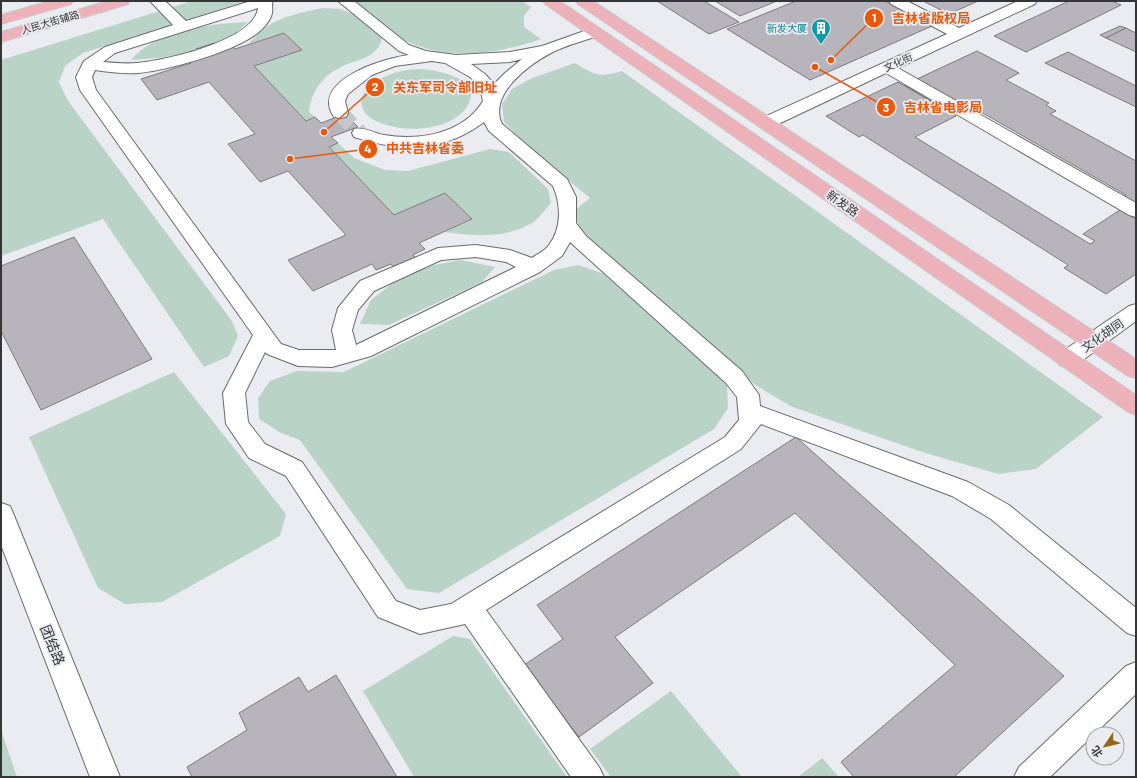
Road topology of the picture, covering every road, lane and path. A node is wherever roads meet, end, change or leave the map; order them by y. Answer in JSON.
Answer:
{"nodes":[{"id":1,"x":32,"y":1,"type":"edge"},
{"id":2,"x":66,"y":1,"type":"edge"},
{"id":3,"x":123,"y":1,"type":"edge"},
{"id":4,"x":157,"y":1,"type":"edge"},
{"id":5,"x":265,"y":1,"type":"edge"},
{"id":6,"x":345,"y":1,"type":"edge"},
{"id":7,"x":550,"y":1,"type":"edge"},
{"id":8,"x":583,"y":1,"type":"edge"},
{"id":9,"x":896,"y":1,"type":"edge"},
{"id":10,"x":1028,"y":1,"type":"edge"},
{"id":11,"x":1,"y":10,"type":"edge"},
{"id":12,"x":1,"y":20,"type":"edge"},
{"id":13,"x":183,"y":27,"type":"junction"},
{"id":14,"x":595,"y":32,"type":"junction"},
{"id":15,"x":959,"y":34,"type":"junction"},
{"id":16,"x":1,"y":37,"type":"edge"},
{"id":17,"x":546,"y":50,"type":"junction"},
{"id":18,"x":442,"y":58,"type":"junction"},
{"id":19,"x":90,"y":64,"type":"junction"},
{"id":20,"x":886,"y":67,"type":"junction"},
{"id":21,"x":491,"y":101,"type":"junction"},
{"id":22,"x":340,"y":113,"type":"tunnel mouth"},
{"id":23,"x":766,"y":123,"type":"junction"},
{"id":24,"x":360,"y":133,"type":"tunnel mouth"},
{"id":25,"x":1136,"y":210,"type":"edge"},
{"id":26,"x":567,"y":224,"type":"junction"},
{"id":27,"x":533,"y":267,"type":"junction"},
{"id":28,"x":1136,"y":310,"type":"edge"},
{"id":29,"x":263,"y":335,"type":"junction"},
{"id":30,"x":1093,"y":341,"type":"junction"},
{"id":31,"x":348,"y":355,"type":"junction"},
{"id":32,"x":1068,"y":359,"type":"junction"},
{"id":33,"x":1136,"y":370,"type":"edge"},
{"id":34,"x":1136,"y":406,"type":"edge"},
{"id":35,"x":750,"y":411,"type":"junction"},
{"id":36,"x":1,"y":513,"type":"edge"},
{"id":37,"x":468,"y":607,"type":"junction"},
{"id":38,"x":1136,"y":624,"type":"edge"},
{"id":39,"x":1136,"y":675,"type":"edge"},
{"id":40,"x":105,"y":777,"type":"edge"},
{"id":41,"x":589,"y":777,"type":"edge"},
{"id":42,"x":1029,"y":777,"type":"edge"}],
"edges":[{"from":1,"to":11,"type":"main road"},
{"from":2,"to":12,"type":"main road"},
{"from":3,"to":16,"type":"main road","name":"人民大街辅路"},
{"from":4,"to":13,"type":"street"},
{"from":5,"to":13,"type":"street"},
{"from":5,"to":19,"type":"street"},
{"from":6,"to":18,"type":"street"},
{"from":7,"to":14,"type":"main road","name":"新发路"},
{"from":8,"to":23,"type":"main road","name":"新发路"},
{"from":9,"to":15,"type":"street"},
{"from":10,"to":15,"type":"street","name":"文化街"},
{"from":13,"to":19,"type":"street"},
{"from":14,"to":17,"type":"street"},
{"from":14,"to":32,"type":"main road","name":"新发路"},
{"from":15,"to":20,"type":"street","name":"文化街"},
{"from":17,"to":18,"type":"street"},
{"from":17,"to":21,"type":"street"},
{"from":18,"to":21,"type":"street"},
{"from":18,"to":22,"type":"street"},
{"from":19,"to":29,"type":"street"},
{"from":20,"to":23,"type":"street","name":"文化街"},
{"from":20,"to":25,"type":"street"},
{"from":21,"to":24,"type":"street"},
{"from":21,"to":26,"type":"street"},
{"from":23,"to":30,"type":"main road","name":"新发路"},
{"from":26,"to":27,"type":"street"},
{"from":26,"to":35,"type":"street"},
{"from":27,"to":31,"type":"street"},
{"from":27,"to":31,"type":"street"},
{"from":28,"to":30,"type":"street","name":"文化胡同"},
{"from":29,"to":31,"type":"street"},
{"from":29,"to":37,"type":"street"},
{"from":30,"to":32,"type":"street","name":"文化胡同"},
{"from":30,"to":33,"type":"main road","name":"新发路"},
{"from":32,"to":34,"type":"main road","name":"新发路"},
{"from":35,"to":37,"type":"street"},
{"from":35,"to":38,"type":"street"},
{"from":36,"to":40,"type":"street","name":"团结路"},
{"from":37,"to":41,"type":"street"},
{"from":39,"to":42,"type":"street"}]}
